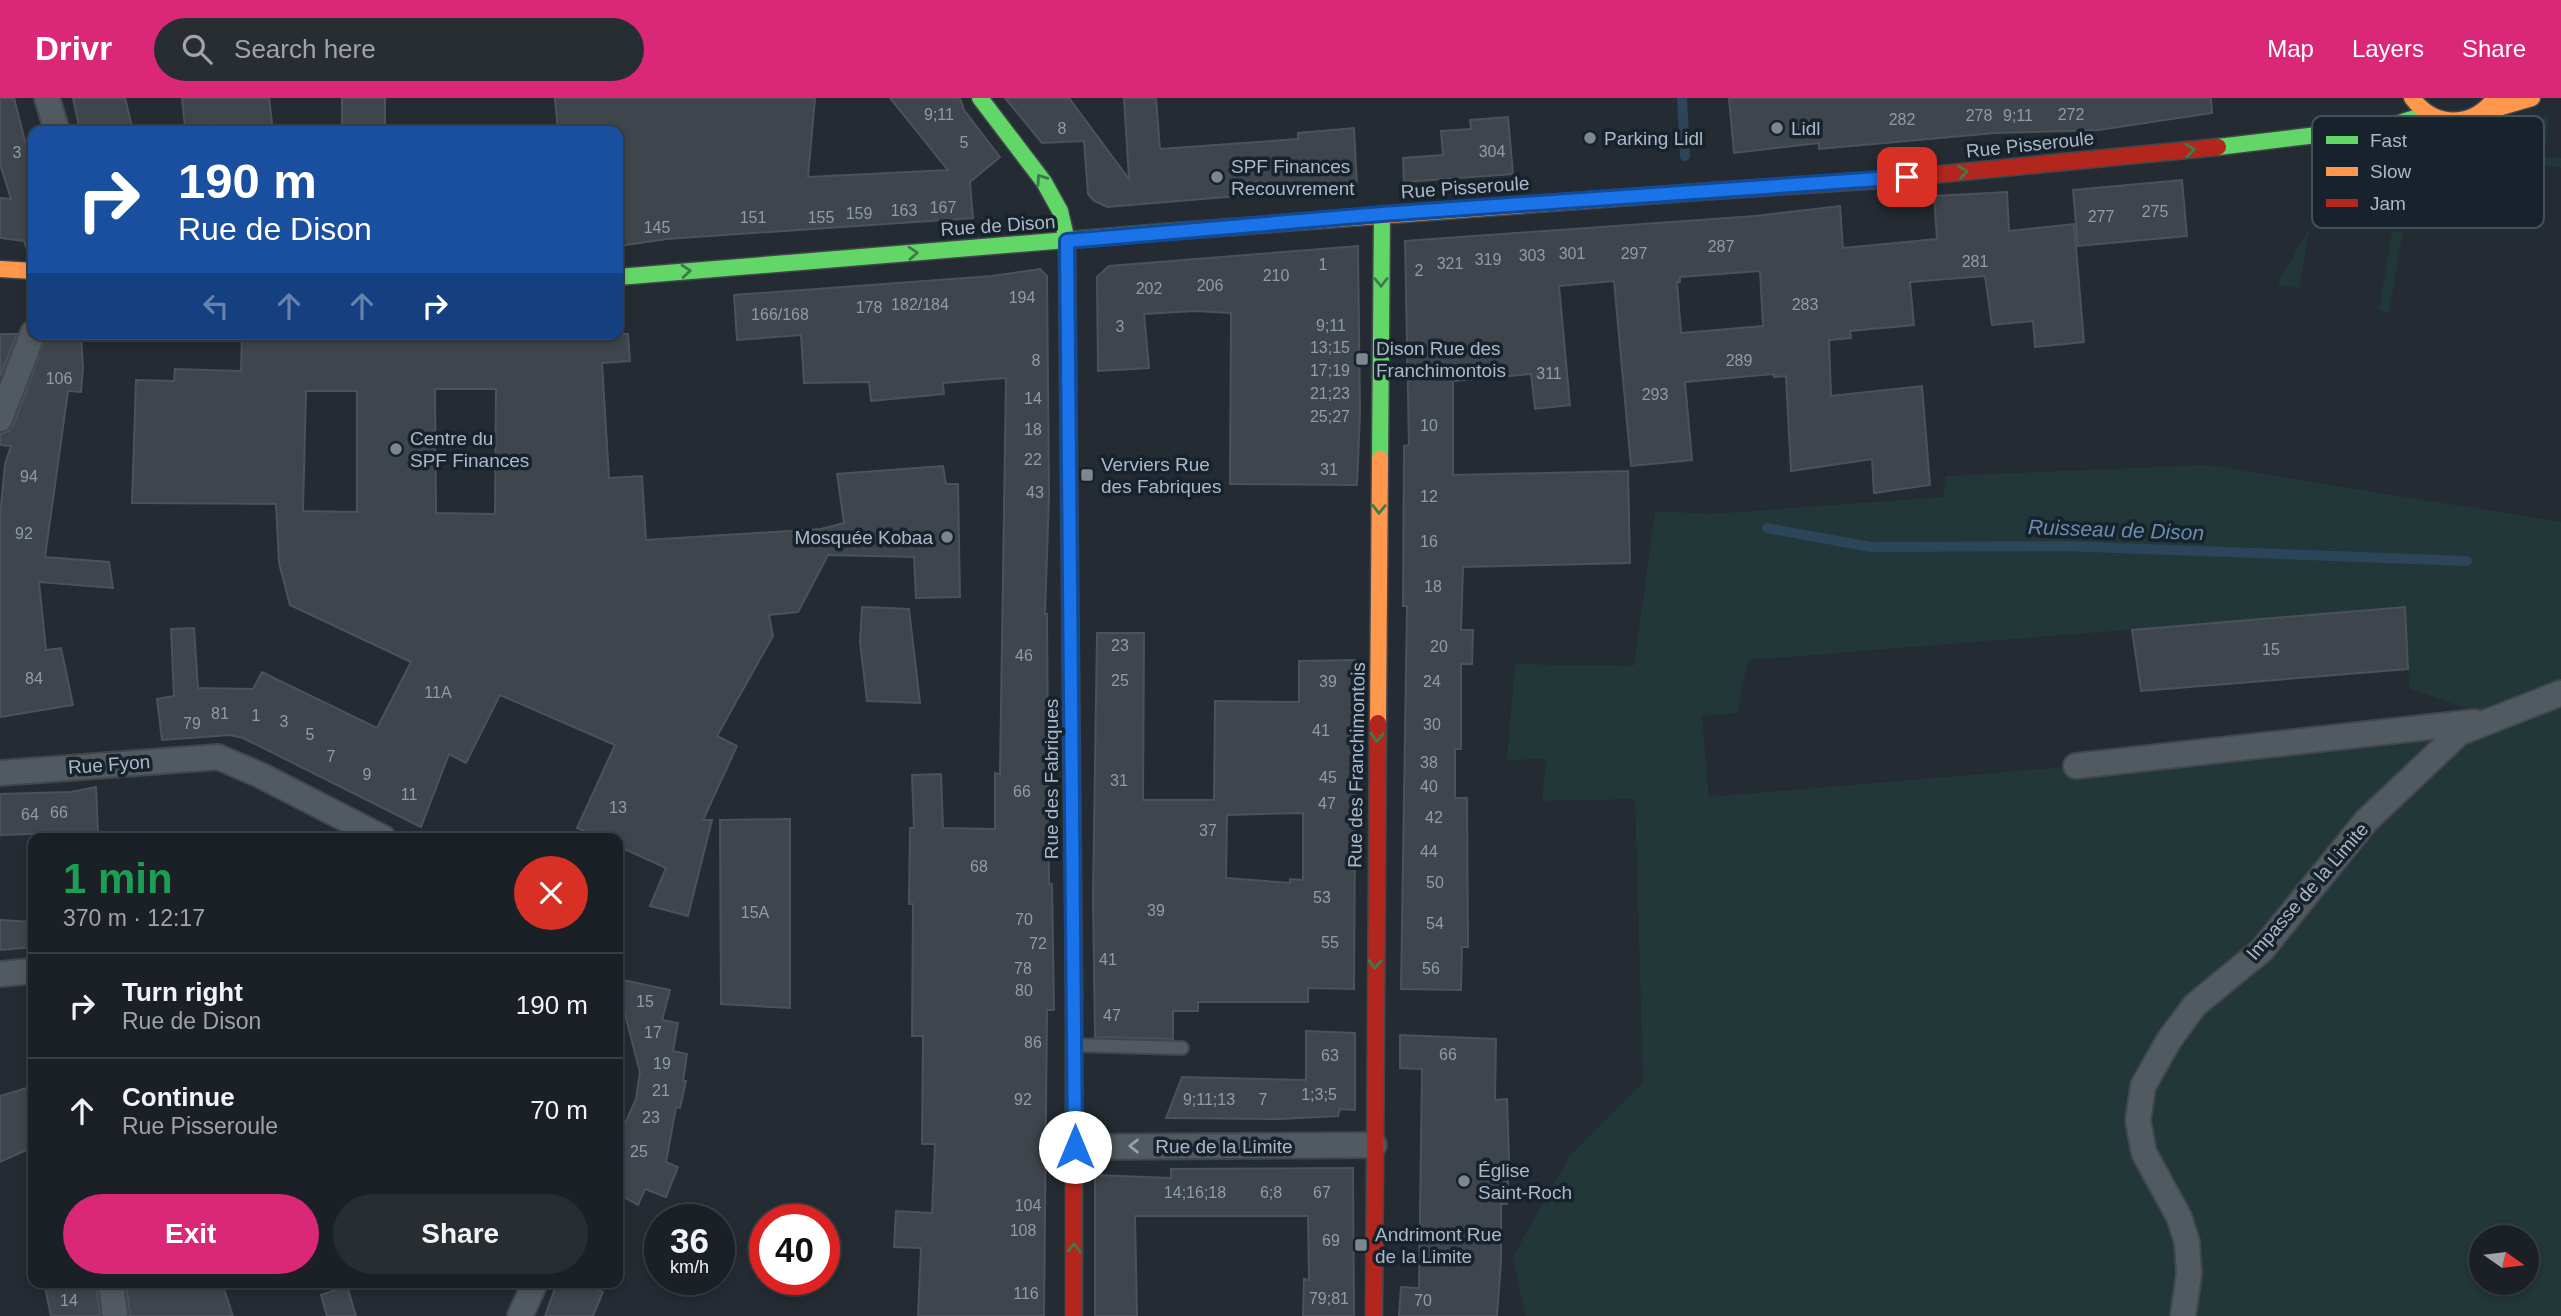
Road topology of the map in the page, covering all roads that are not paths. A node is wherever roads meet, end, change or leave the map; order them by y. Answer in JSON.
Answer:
{"nodes":[{"id":1,"x":47,"y":98,"type":"edge"},
{"id":2,"x":980,"y":98,"type":"edge"},
{"id":3,"x":2412,"y":98,"type":"edge"},
{"id":4,"x":2496,"y":98,"type":"edge"},
{"id":5,"x":2532,"y":98,"type":"edge"},
{"id":6,"x":2484,"y":111,"type":"junction"},
{"id":7,"x":2428,"y":114,"type":"junction"},
{"id":8,"x":2422,"y":116,"type":"edge"},
{"id":9,"x":2432,"y":116,"type":"edge"},
{"id":10,"x":2473,"y":116,"type":"edge"},
{"id":11,"x":55,"y":126,"type":"edge"},
{"id":12,"x":2312,"y":136,"type":"edge"},
{"id":13,"x":1382,"y":214,"type":"junction"},
{"id":14,"x":1067,"y":241,"type":"junction"},
{"id":15,"x":0,"y":269,"type":"edge"},
{"id":16,"x":28,"y":271,"type":"edge"},
{"id":17,"x":623,"y":277,"type":"edge"},
{"id":18,"x":30,"y":340,"type":"edge"},
{"id":19,"x":0,"y":419,"type":"edge"},
{"id":20,"x":2561,"y":693,"type":"edge"},
{"id":21,"x":2497,"y":719,"type":"junction"},
{"id":22,"x":2076,"y":766,"type":"dead end"},
{"id":23,"x":0,"y":773,"type":"edge"},
{"id":24,"x":373,"y":833,"type":"edge"},
{"id":25,"x":28,"y":971,"type":"edge"},
{"id":26,"x":0,"y":974,"type":"edge"},
{"id":27,"x":1074,"y":1045,"type":"junction"},
{"id":28,"x":1182,"y":1048,"type":"dead end"},
{"id":29,"x":1374,"y":1145,"type":"junction"},
{"id":30,"x":1075,"y":1147,"type":"junction"},
{"id":31,"x":112,"y":1288,"type":"edge"},
{"id":32,"x":533,"y":1288,"type":"edge"},
{"id":33,"x":521,"y":1315,"type":"edge"},
{"id":34,"x":115,"y":1316,"type":"edge"},
{"id":35,"x":1074,"y":1316,"type":"edge"},
{"id":36,"x":1374,"y":1316,"type":"edge"},
{"id":37,"x":2183,"y":1316,"type":"edge"}],
"edges":[{"from":1,"to":11,"type":"street"},
{"from":14,"to":2,"type":"street","name":"Rue des Fabriques","one_way":true},
{"from":3,"to":7,"type":"street"},
{"from":4,"to":6,"type":"street"},
{"from":5,"to":6,"type":"street"},
{"from":6,"to":10,"type":"street"},
{"from":8,"to":7,"type":"street","name":"Rue Pisseroule","one_way":true},
{"from":7,"to":9,"type":"street"},
{"from":13,"to":12,"type":"street","name":"Rue Pisseroule","one_way":true},
{"from":13,"to":14,"type":"street","name":"Rue de Dison"},
{"from":13,"to":29,"type":"street","name":"Rue des Franchimontois","one_way":true},
{"from":17,"to":14,"type":"street","name":"Rue de Dison","one_way":true},
{"from":14,"to":27,"type":"street","name":"Rue des Fabriques"},
{"from":15,"to":16,"type":"street"},
{"from":18,"to":19,"type":"street"},
{"from":20,"to":21,"type":"street","name":"Impasse de la Limite"},
{"from":21,"to":22,"type":"street"},
{"from":21,"to":37,"type":"street","name":"Impasse de la Limite"},
{"from":23,"to":24,"type":"street","name":"Rue Fyon"},
{"from":25,"to":26,"type":"street"},
{"from":27,"to":28,"type":"lane"},
{"from":27,"to":30,"type":"street","name":"Rue des Fabriques"},
{"from":29,"to":30,"type":"street","name":"Rue de la Limite","one_way":true},
{"from":29,"to":36,"type":"street","name":"Rue des Franchimontois"},
{"from":35,"to":30,"type":"street","name":"Rue des Fabriques","one_way":true},
{"from":31,"to":34,"type":"street"},
{"from":32,"to":33,"type":"street"}]}
